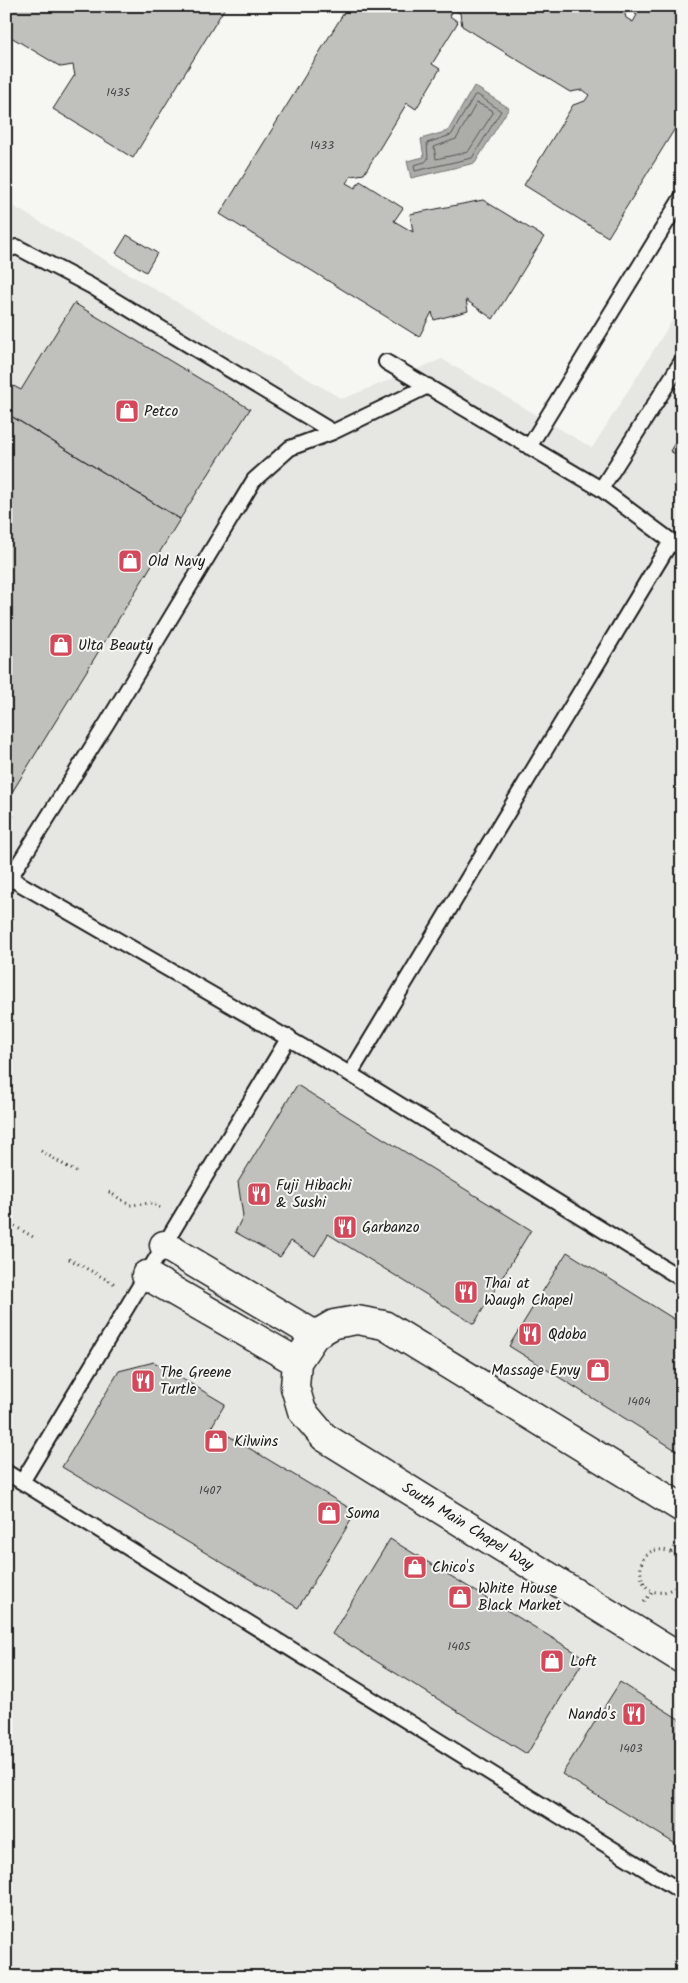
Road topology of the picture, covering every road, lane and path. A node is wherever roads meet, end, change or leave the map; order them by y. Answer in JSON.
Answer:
{"nodes":[{"id":1,"x":682,"y":197,"type":"edge"},
{"id":2,"x":6,"y":250,"type":"edge"},
{"id":3,"x":682,"y":361,"type":"edge"},
{"id":4,"x":386,"y":362,"type":"dead end"},
{"id":5,"x":428,"y":386,"type":"junction"},
{"id":6,"x":333,"y":432,"type":"junction"},
{"id":7,"x":530,"y":447,"type":"junction"},
{"id":8,"x":601,"y":489,"type":"junction"},
{"id":9,"x":676,"y":546,"type":"edge"},
{"id":10,"x":8,"y":882,"type":"edge"},
{"id":11,"x":289,"y":1037,"type":"junction"},
{"id":12,"x":350,"y":1074,"type":"junction"},
{"id":13,"x":41,"y":1151,"type":"dead end"},
{"id":14,"x":76,"y":1172,"type":"dead end"},
{"id":15,"x":109,"y":1192,"type":"dead end"},
{"id":16,"x":164,"y":1211,"type":"dead end"},
{"id":17,"x":6,"y":1221,"type":"edge"},
{"id":18,"x":35,"y":1238,"type":"dead end"},
{"id":19,"x":164,"y":1245,"type":"junction"},
{"id":20,"x":69,"y":1259,"type":"dead end"},
{"id":21,"x":146,"y":1275,"type":"junction"},
{"id":22,"x":682,"y":1279,"type":"edge"},
{"id":23,"x":116,"y":1284,"type":"dead end"},
{"id":24,"x":315,"y":1335,"type":"junction"},
{"id":25,"x":297,"y":1362,"type":"junction"},
{"id":26,"x":6,"y":1472,"type":"edge"},
{"id":27,"x":22,"y":1482,"type":"junction"},
{"id":28,"x":682,"y":1508,"type":"edge"},
{"id":29,"x":682,"y":1539,"type":"edge"},
{"id":30,"x":671,"y":1552,"type":"junction"},
{"id":31,"x":682,"y":1568,"type":"edge"},
{"id":32,"x":682,"y":1575,"type":"edge"},
{"id":33,"x":680,"y":1583,"type":"edge"},
{"id":34,"x":654,"y":1591,"type":"junction"},
{"id":35,"x":638,"y":1607,"type":"dead end"},
{"id":36,"x":682,"y":1659,"type":"edge"},
{"id":37,"x":682,"y":1892,"type":"edge"}],
"edges":[{"from":1,"to":7,"type":"lane"},
{"from":2,"to":6,"type":"lane"},
{"from":3,"to":8,"type":"lane"},
{"from":4,"to":5,"type":"lane"},
{"from":5,"to":6,"type":"lane"},
{"from":5,"to":7,"type":"lane"},
{"from":6,"to":10,"type":"lane"},
{"from":7,"to":8,"type":"lane"},
{"from":8,"to":9,"type":"lane"},
{"from":9,"to":12,"type":"lane"},
{"from":10,"to":11,"type":"lane"},
{"from":11,"to":12,"type":"lane"},
{"from":11,"to":19,"type":"lane"},
{"from":12,"to":22,"type":"lane"},
{"from":13,"to":14,"type":"path"},
{"from":15,"to":16,"type":"path"},
{"from":17,"to":18,"type":"path"},
{"from":19,"to":21,"type":"lane"},
{"from":19,"to":24,"type":"street"},
{"from":20,"to":23,"type":"path"},
{"from":21,"to":25,"type":"street"},
{"from":21,"to":27,"type":"lane"},
{"from":24,"to":25,"type":"street","name":"South Main Chapel Way"},
{"from":24,"to":28,"type":"street","name":"South Main Chapel Way"},
{"from":25,"to":36,"type":"street","name":"South Main Chapel Way"},
{"from":26,"to":27,"type":"lane"},
{"from":27,"to":37,"type":"lane"},
{"from":29,"to":30,"type":"path"},
{"from":30,"to":31,"type":"path"},
{"from":30,"to":34,"type":"path"},
{"from":32,"to":33,"type":"path"},
{"from":33,"to":34,"type":"path"},
{"from":34,"to":35,"type":"path"}]}
